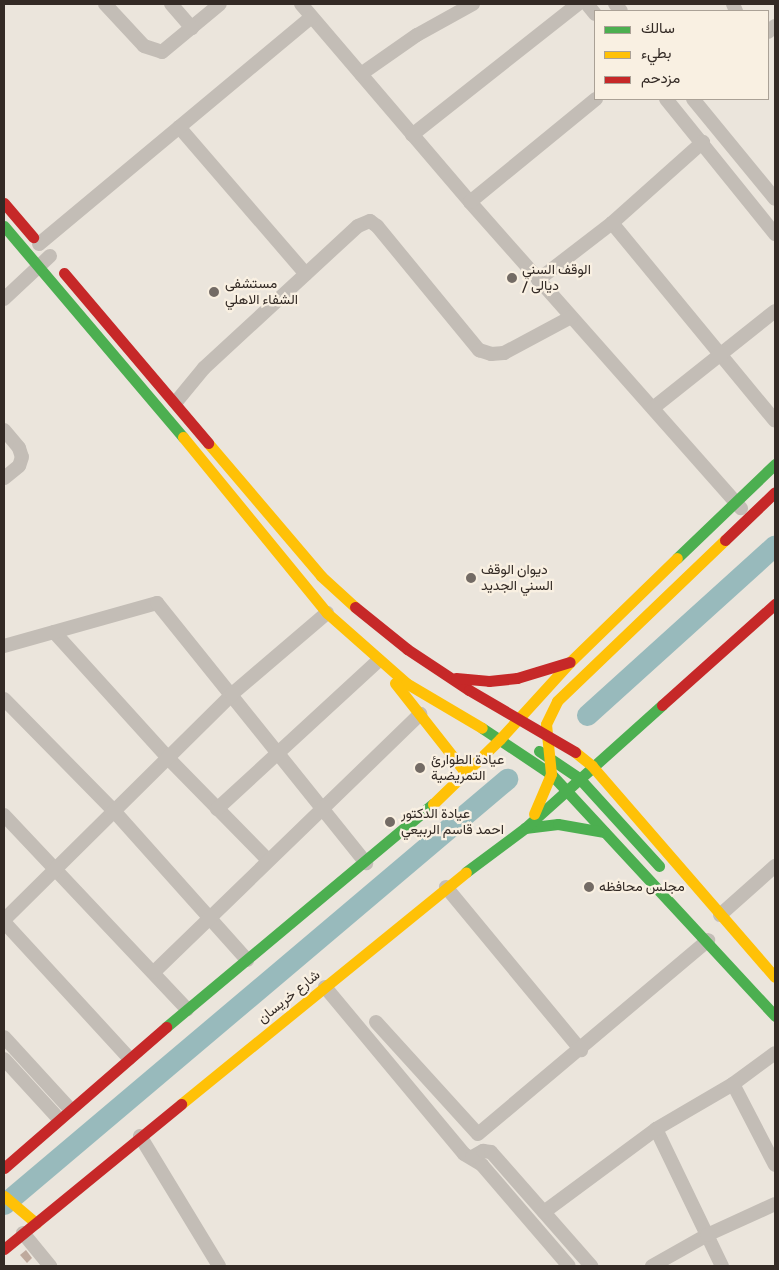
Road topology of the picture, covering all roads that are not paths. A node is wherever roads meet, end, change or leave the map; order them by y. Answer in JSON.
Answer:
{"nodes":[{"id":1,"x":105,"y":4,"type":"edge"},
{"id":2,"x":172,"y":4,"type":"edge"},
{"id":3,"x":220,"y":4,"type":"edge"},
{"id":4,"x":301,"y":4,"type":"edge"},
{"id":5,"x":473,"y":4,"type":"edge"},
{"id":6,"x":578,"y":4,"type":"edge"},
{"id":7,"x":311,"y":17,"type":"junction"},
{"id":8,"x":192,"y":28,"type":"junction"},
{"id":9,"x":361,"y":74,"type":"junction"},
{"id":10,"x":595,"y":100,"type":"edge"},
{"id":11,"x":667,"y":100,"type":"edge"},
{"id":12,"x":694,"y":100,"type":"edge"},
{"id":13,"x":179,"y":127,"type":"junction"},
{"id":14,"x":412,"y":135,"type":"junction"},
{"id":15,"x":703,"y":142,"type":"junction"},
{"id":16,"x":775,"y":199,"type":"edge"},
{"id":17,"x":470,"y":202,"type":"junction"},
{"id":18,"x":4,"y":203,"type":"edge"},
{"id":19,"x":612,"y":223,"type":"junction"},
{"id":20,"x":4,"y":226,"type":"edge"},
{"id":21,"x":775,"y":234,"type":"edge"},
{"id":22,"x":39,"y":244,"type":"junction"},
{"id":23,"x":50,"y":256,"type":"junction"},
{"id":24,"x":38,"y":266,"type":"junction"},
{"id":25,"x":306,"y":274,"type":"junction"},
{"id":26,"x":538,"y":280,"type":"junction"},
{"id":27,"x":4,"y":299,"type":"edge"},
{"id":28,"x":775,"y":311,"type":"edge"},
{"id":29,"x":571,"y":317,"type":"junction"},
{"id":30,"x":722,"y":355,"type":"junction"},
{"id":31,"x":176,"y":402,"type":"junction"},
{"id":32,"x":653,"y":408,"type":"junction"},
{"id":33,"x":775,"y":421,"type":"edge"},
{"id":34,"x":4,"y":430,"type":"edge"},
{"id":35,"x":775,"y":464,"type":"edge"},
{"id":36,"x":4,"y":478,"type":"edge"},
{"id":37,"x":775,"y":492,"type":"edge"},
{"id":38,"x":737,"y":503,"type":"junction"},
{"id":39,"x":749,"y":518,"type":"junction"},
{"id":40,"x":775,"y":604,"type":"edge"},
{"id":41,"x":327,"y":612,"type":"junction"},
{"id":42,"x":54,"y":632,"type":"junction"},
{"id":43,"x":4,"y":646,"type":"edge"},
{"id":44,"x":378,"y":661,"type":"junction"},
{"id":45,"x":570,"y":662,"type":"junction"},
{"id":46,"x":448,"y":677,"type":"junction"},
{"id":47,"x":232,"y":694,"type":"junction"},
{"id":48,"x":4,"y":699,"type":"edge"},
{"id":49,"x":420,"y":714,"type":"junction"},
{"id":50,"x":519,"y":718,"type":"junction"},
{"id":51,"x":548,"y":736,"type":"junction"},
{"id":52,"x":500,"y":739,"type":"junction"},
{"id":53,"x":277,"y":750,"type":"junction"},
{"id":54,"x":552,"y":757,"type":"junction"},
{"id":55,"x":168,"y":759,"type":"junction"},
{"id":56,"x":592,"y":766,"type":"junction"},
{"id":57,"x":465,"y":772,"type":"junction"},
{"id":58,"x":551,"y":774,"type":"junction"},
{"id":59,"x":579,"y":778,"type":"junction"},
{"id":60,"x":566,"y":790,"type":"junction"},
{"id":61,"x":323,"y":806,"type":"junction"},
{"id":62,"x":217,"y":809,"type":"junction"},
{"id":63,"x":114,"y":811,"type":"junction"},
{"id":64,"x":4,"y":815,"type":"edge"},
{"id":65,"x":525,"y":828,"type":"junction"},
{"id":66,"x":604,"y":832,"type":"junction"},
{"id":67,"x":268,"y":860,"type":"junction"},
{"id":68,"x":366,"y":863,"type":"junction"},
{"id":69,"x":775,"y":866,"type":"edge"},
{"id":70,"x":57,"y":868,"type":"junction"},
{"id":71,"x":446,"y":887,"type":"junction"},
{"id":72,"x":694,"y":887,"type":"junction"},
{"id":73,"x":720,"y":915,"type":"junction"},
{"id":74,"x":208,"y":918,"type":"junction"},
{"id":75,"x":4,"y":921,"type":"edge"},
{"id":76,"x":708,"y":940,"type":"junction"},
{"id":77,"x":247,"y":960,"type":"junction"},
{"id":78,"x":772,"y":967,"type":"edge"},
{"id":79,"x":154,"y":972,"type":"junction"},
{"id":80,"x":326,"y":987,"type":"junction"},
{"id":81,"x":187,"y":1008,"type":"junction"},
{"id":82,"x":775,"y":1016,"type":"edge"},
{"id":83,"x":376,"y":1022,"type":"dead end"},
{"id":84,"x":4,"y":1037,"type":"edge"},
{"id":85,"x":581,"y":1050,"type":"junction"},
{"id":86,"x":775,"y":1053,"type":"edge"},
{"id":87,"x":129,"y":1058,"type":"junction"},
{"id":88,"x":4,"y":1060,"type":"edge"},
{"id":89,"x":733,"y":1084,"type":"junction"},
{"id":90,"x":70,"y":1109,"type":"junction"},
{"id":91,"x":59,"y":1119,"type":"junction"},
{"id":92,"x":656,"y":1129,"type":"junction"},
{"id":93,"x":140,"y":1136,"type":"junction"},
{"id":94,"x":472,"y":1157,"type":"junction"},
{"id":95,"x":775,"y":1165,"type":"edge"},
{"id":96,"x":4,"y":1168,"type":"edge"},
{"id":97,"x":4,"y":1196,"type":"edge"},
{"id":98,"x":775,"y":1204,"type":"edge"},
{"id":99,"x":544,"y":1212,"type":"junction"},
{"id":100,"x":36,"y":1223,"type":"junction"},
{"id":101,"x":23,"y":1233,"type":"junction"},
{"id":102,"x":707,"y":1235,"type":"junction"},
{"id":103,"x":4,"y":1249,"type":"edge"},
{"id":104,"x":50,"y":1266,"type":"edge"},
{"id":105,"x":219,"y":1266,"type":"edge"},
{"id":106,"x":569,"y":1266,"type":"edge"},
{"id":107,"x":592,"y":1266,"type":"edge"},
{"id":108,"x":652,"y":1266,"type":"edge"},
{"id":109,"x":722,"y":1266,"type":"edge"}],
"edges":[{"from":1,"to":8,"type":"street"},
{"from":2,"to":8,"type":"street"},
{"from":3,"to":8,"type":"street"},
{"from":4,"to":7,"type":"street"},
{"from":5,"to":9,"type":"street"},
{"from":6,"to":14,"type":"street"},
{"from":7,"to":9,"type":"street"},
{"from":7,"to":13,"type":"street"},
{"from":9,"to":14,"type":"street"},
{"from":10,"to":17,"type":"street"},
{"from":11,"to":15,"type":"street"},
{"from":12,"to":16,"type":"street"},
{"from":13,"to":22,"type":"street"},
{"from":13,"to":25,"type":"street"},
{"from":14,"to":17,"type":"street"},
{"from":15,"to":19,"type":"street"},
{"from":15,"to":21,"type":"street"},
{"from":17,"to":26,"type":"street"},
{"from":18,"to":22,"type":"main road"},
{"from":19,"to":26,"type":"street"},
{"from":19,"to":30,"type":"street"},
{"from":20,"to":24,"type":"main road"},
{"from":22,"to":23,"type":"main road"},
{"from":23,"to":24,"type":"street"},
{"from":23,"to":31,"type":"main road"},
{"from":24,"to":27,"type":"street"},
{"from":24,"to":41,"type":"main road"},
{"from":25,"to":29,"type":"street"},
{"from":25,"to":31,"type":"street"},
{"from":26,"to":29,"type":"street"},
{"from":28,"to":30,"type":"street"},
{"from":29,"to":32,"type":"street"},
{"from":30,"to":32,"type":"street"},
{"from":30,"to":33,"type":"street"},
{"from":31,"to":46,"type":"main road"},
{"from":32,"to":38,"type":"street"},
{"from":34,"to":36,"type":"street"},
{"from":35,"to":38,"type":"main road"},
{"from":37,"to":39,"type":"main road"},
{"from":38,"to":39,"type":"street"},
{"from":38,"to":45,"type":"main road"},
{"from":39,"to":51,"type":"main road"},
{"from":40,"to":56,"type":"main road","name":"شارع خريسان"},
{"from":41,"to":44,"type":"main road"},
{"from":41,"to":47,"type":"street"},
{"from":42,"to":43,"type":"street"},
{"from":42,"to":47,"type":"street"},
{"from":42,"to":55,"type":"street"},
{"from":44,"to":49,"type":"main road"},
{"from":44,"to":52,"type":"main road"},
{"from":44,"to":53,"type":"street"},
{"from":45,"to":46,"type":"main road"},
{"from":45,"to":50,"type":"main road"},
{"from":46,"to":50,"type":"main road"},
{"from":47,"to":53,"type":"street"},
{"from":47,"to":55,"type":"street"},
{"from":48,"to":63,"type":"street"},
{"from":49,"to":57,"type":"main road"},
{"from":49,"to":61,"type":"street"},
{"from":50,"to":51,"type":"main road"},
{"from":50,"to":52,"type":"main road"},
{"from":51,"to":54,"type":"main road"},
{"from":51,"to":56,"type":"main road"},
{"from":52,"to":54,"type":"main road"},
{"from":52,"to":57,"type":"main road"},
{"from":52,"to":58,"type":"main road"},
{"from":53,"to":61,"type":"street"},
{"from":53,"to":62,"type":"street"},
{"from":54,"to":58,"type":"main road"},
{"from":54,"to":59,"type":"main road"},
{"from":55,"to":62,"type":"street"},
{"from":55,"to":63,"type":"street"},
{"from":56,"to":59,"type":"main road","name":"شارع خريسان"},
{"from":56,"to":72,"type":"main road"},
{"from":57,"to":68,"type":"main road"},
{"from":58,"to":60,"type":"main road"},
{"from":58,"to":65,"type":"main road"},
{"from":59,"to":60,"type":"main road","name":"شارع خريسان"},
{"from":59,"to":72,"type":"main road"},
{"from":60,"to":65,"type":"main road","name":"شارع خريسان"},
{"from":60,"to":66,"type":"main road"},
{"from":61,"to":67,"type":"street"},
{"from":61,"to":68,"type":"street"},
{"from":62,"to":67,"type":"street"},
{"from":63,"to":70,"type":"street"},
{"from":63,"to":74,"type":"street"},
{"from":64,"to":70,"type":"street"},
{"from":65,"to":66,"type":"main road"},
{"from":65,"to":71,"type":"main road","name":"شارع خريسان"},
{"from":66,"to":76,"type":"main road"},
{"from":67,"to":74,"type":"street"},
{"from":68,"to":77,"type":"main road"},
{"from":69,"to":73,"type":"street"},
{"from":70,"to":75,"type":"street"},
{"from":70,"to":79,"type":"street"},
{"from":71,"to":80,"type":"main road","name":"شارع خريسان"},
{"from":71,"to":85,"type":"street"},
{"from":72,"to":73,"type":"main road"},
{"from":73,"to":78,"type":"main road"},
{"from":74,"to":77,"type":"street"},
{"from":74,"to":79,"type":"street"},
{"from":75,"to":87,"type":"street"},
{"from":76,"to":82,"type":"main road"},
{"from":76,"to":85,"type":"street"},
{"from":77,"to":81,"type":"main road"},
{"from":79,"to":81,"type":"street"},
{"from":80,"to":93,"type":"main road","name":"شارع خريسان"},
{"from":80,"to":94,"type":"street"},
{"from":81,"to":87,"type":"main road"},
{"from":83,"to":85,"type":"street"},
{"from":84,"to":90,"type":"street"},
{"from":86,"to":89,"type":"street"},
{"from":87,"to":90,"type":"main road"},
{"from":88,"to":91,"type":"street"},
{"from":89,"to":92,"type":"street"},
{"from":89,"to":95,"type":"street"},
{"from":90,"to":91,"type":"main road"},
{"from":91,"to":96,"type":"main road"},
{"from":92,"to":99,"type":"street"},
{"from":92,"to":102,"type":"street"},
{"from":93,"to":100,"type":"main road","name":"شارع خريسان"},
{"from":93,"to":105,"type":"street"},
{"from":94,"to":99,"type":"street"},
{"from":94,"to":106,"type":"street"},
{"from":97,"to":100,"type":"main road"},
{"from":98,"to":102,"type":"street"},
{"from":99,"to":107,"type":"street"},
{"from":100,"to":101,"type":"main road","name":"شارع خريسان"},
{"from":101,"to":103,"type":"main road","name":"شارع خريسان"},
{"from":101,"to":104,"type":"street"},
{"from":102,"to":108,"type":"street"},
{"from":102,"to":109,"type":"street"}]}
